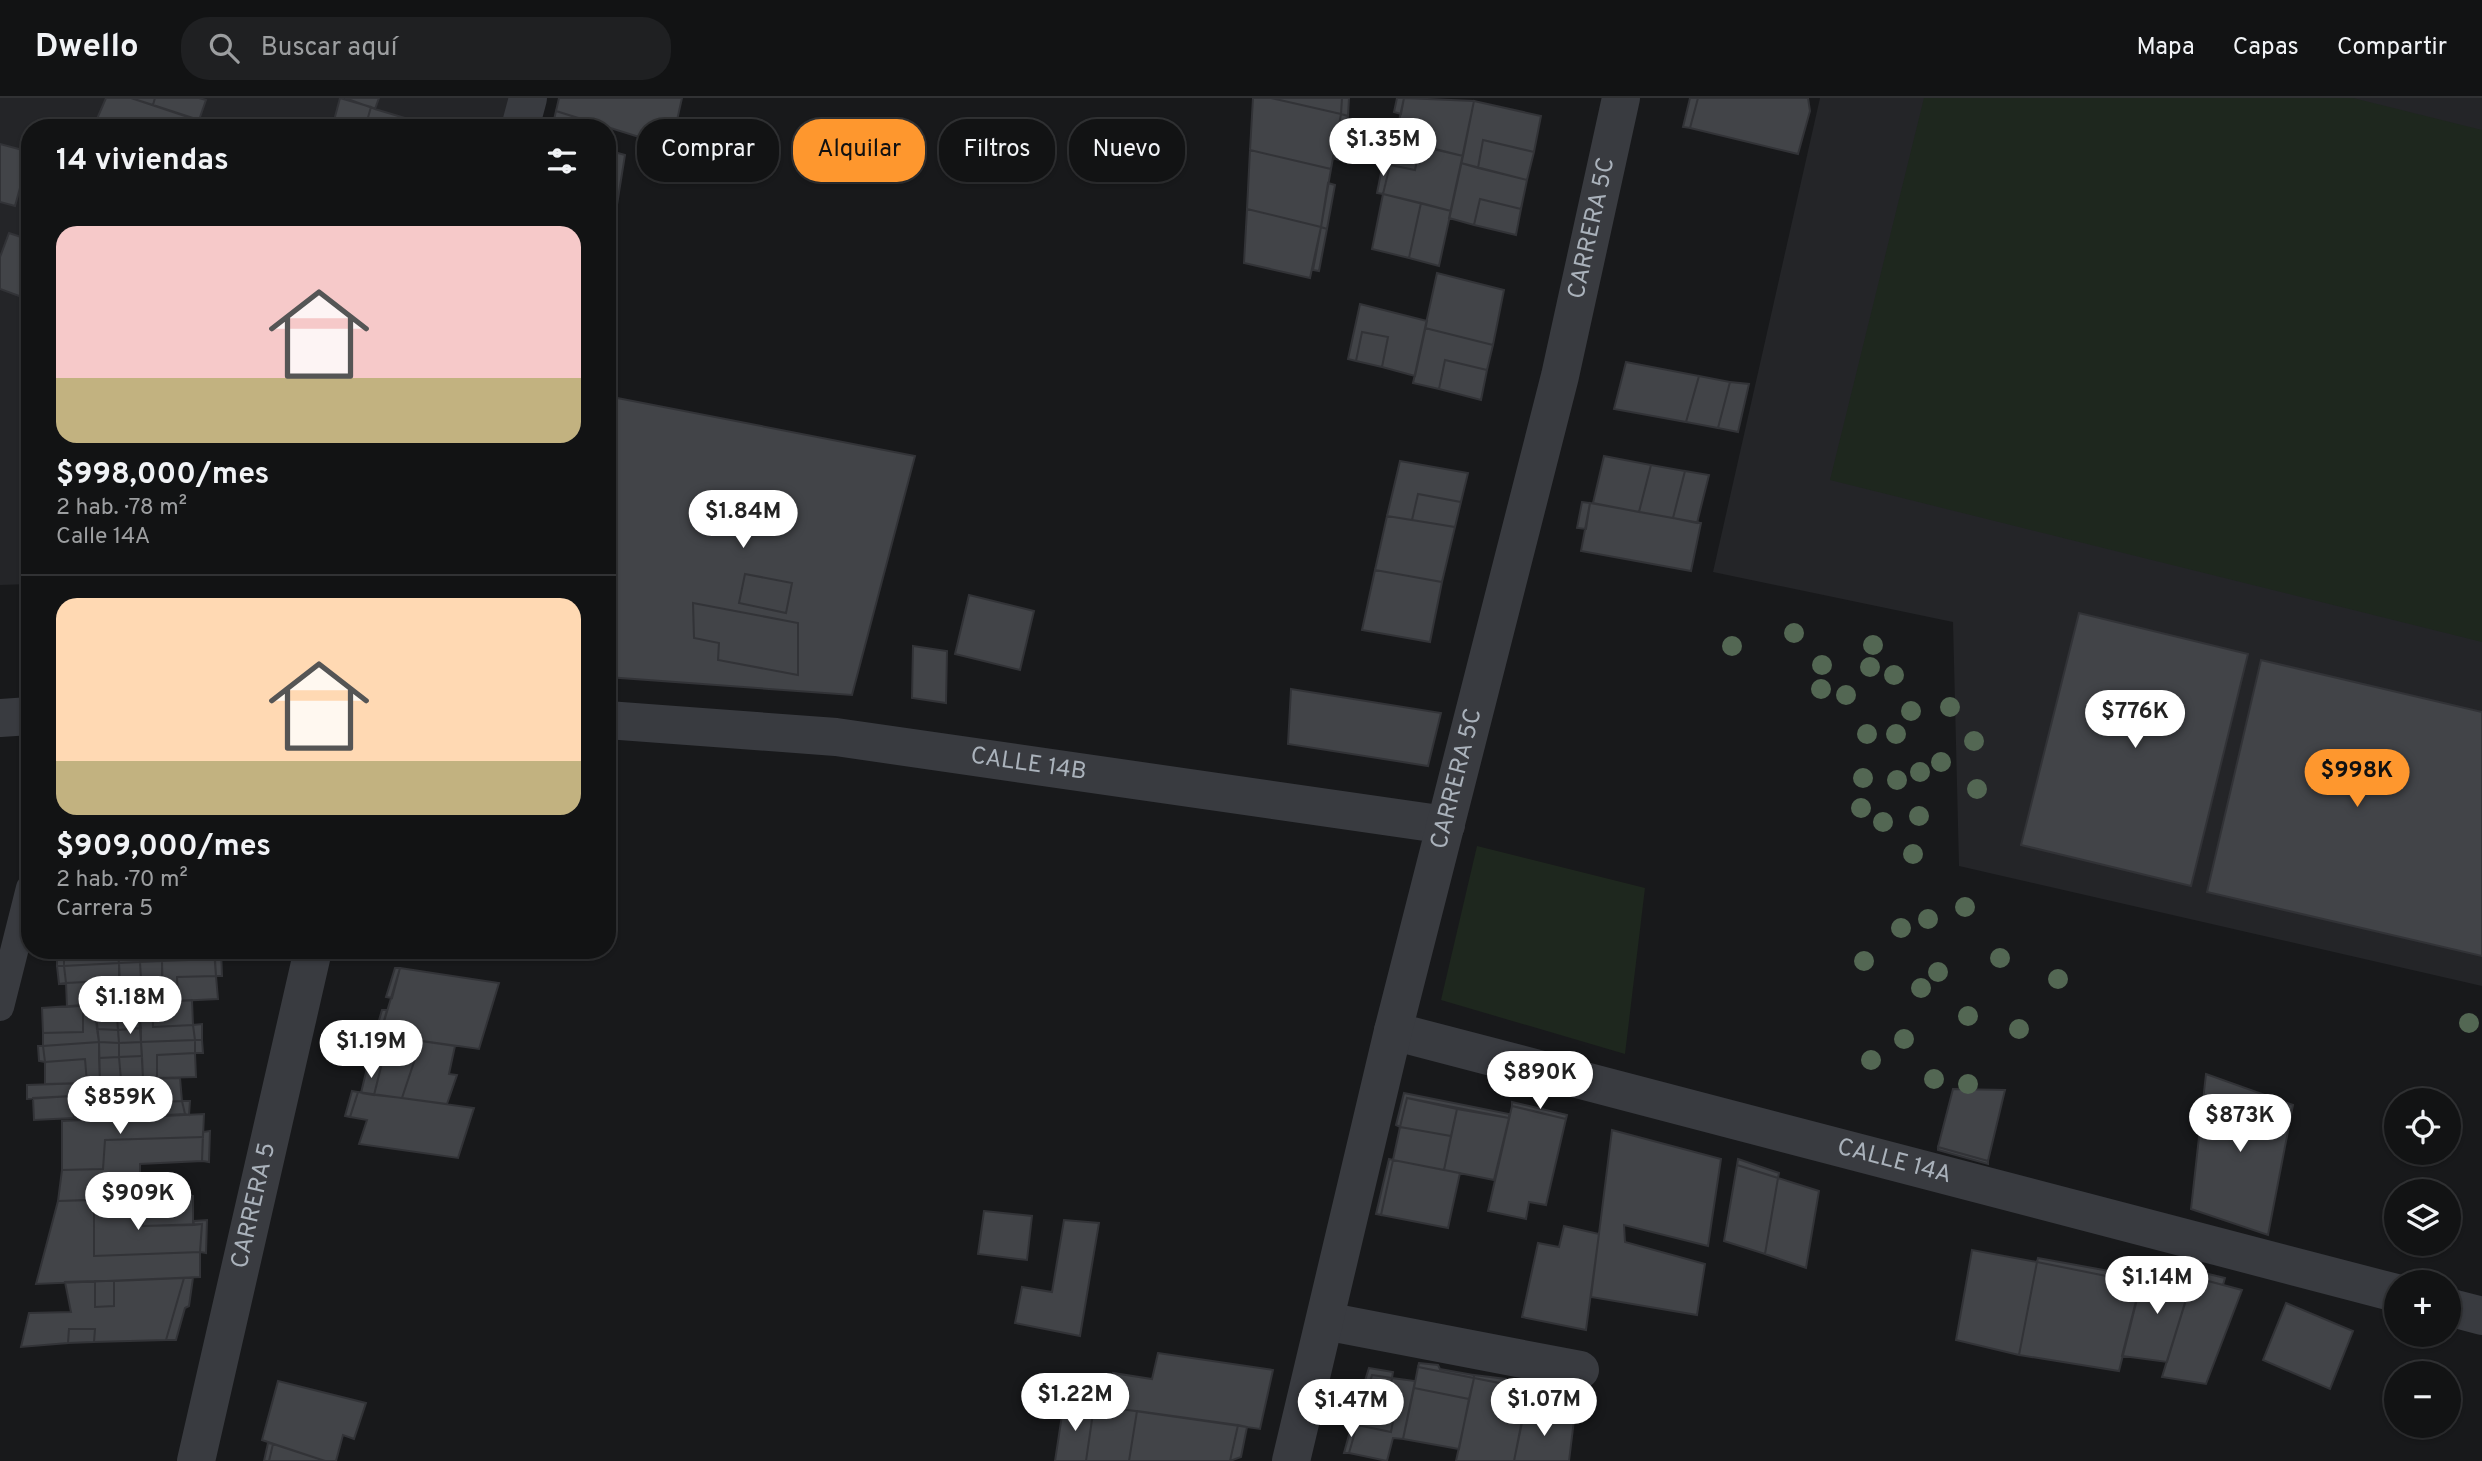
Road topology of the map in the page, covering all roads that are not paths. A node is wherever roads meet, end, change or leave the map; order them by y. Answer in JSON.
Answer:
{"nodes":[{"id":1,"x":528,"y":98,"type":"edge"},
{"id":2,"x":1621,"y":98,"type":"edge"},
{"id":3,"x":522,"y":119,"type":"edge"},
{"id":4,"x":21,"y":717,"type":"edge"},
{"id":5,"x":0,"y":718,"type":"edge"},
{"id":6,"x":616,"y":721,"type":"edge"},
{"id":7,"x":1446,"y":825,"type":"junction"},
{"id":8,"x":21,"y":924,"type":"edge"},
{"id":9,"x":311,"y":959,"type":"edge"},
{"id":10,"x":0,"y":1007,"type":"edge"},
{"id":11,"x":1393,"y":1031,"type":"junction"},
{"id":12,"x":2384,"y":1290,"type":"edge"},
{"id":13,"x":2461,"y":1310,"type":"edge"},
{"id":14,"x":2482,"y":1316,"type":"edge"},
{"id":15,"x":1325,"y":1321,"type":"junction"},
{"id":16,"x":1580,"y":1370,"type":"dead end"},
{"id":17,"x":196,"y":1461,"type":"edge"},
{"id":18,"x":1291,"y":1461,"type":"edge"}],
"edges":[{"from":1,"to":3,"type":"street"},
{"from":2,"to":7,"type":"street","name":"CARRERA 5C"},
{"from":4,"to":5,"type":"street"},
{"from":6,"to":7,"type":"street","name":"CALLE 14B"},
{"from":7,"to":11,"type":"street","name":"CARRERA 5C"},
{"from":8,"to":10,"type":"lane"},
{"from":9,"to":17,"type":"street","name":"CARRERA 5"},
{"from":11,"to":12,"type":"street","name":"CALLE 14A"},
{"from":11,"to":15,"type":"street","name":"CARRERA 5C"},
{"from":13,"to":14,"type":"street"},
{"from":15,"to":16,"type":"street"},
{"from":15,"to":18,"type":"street","name":"CARRERA 5C"}]}
